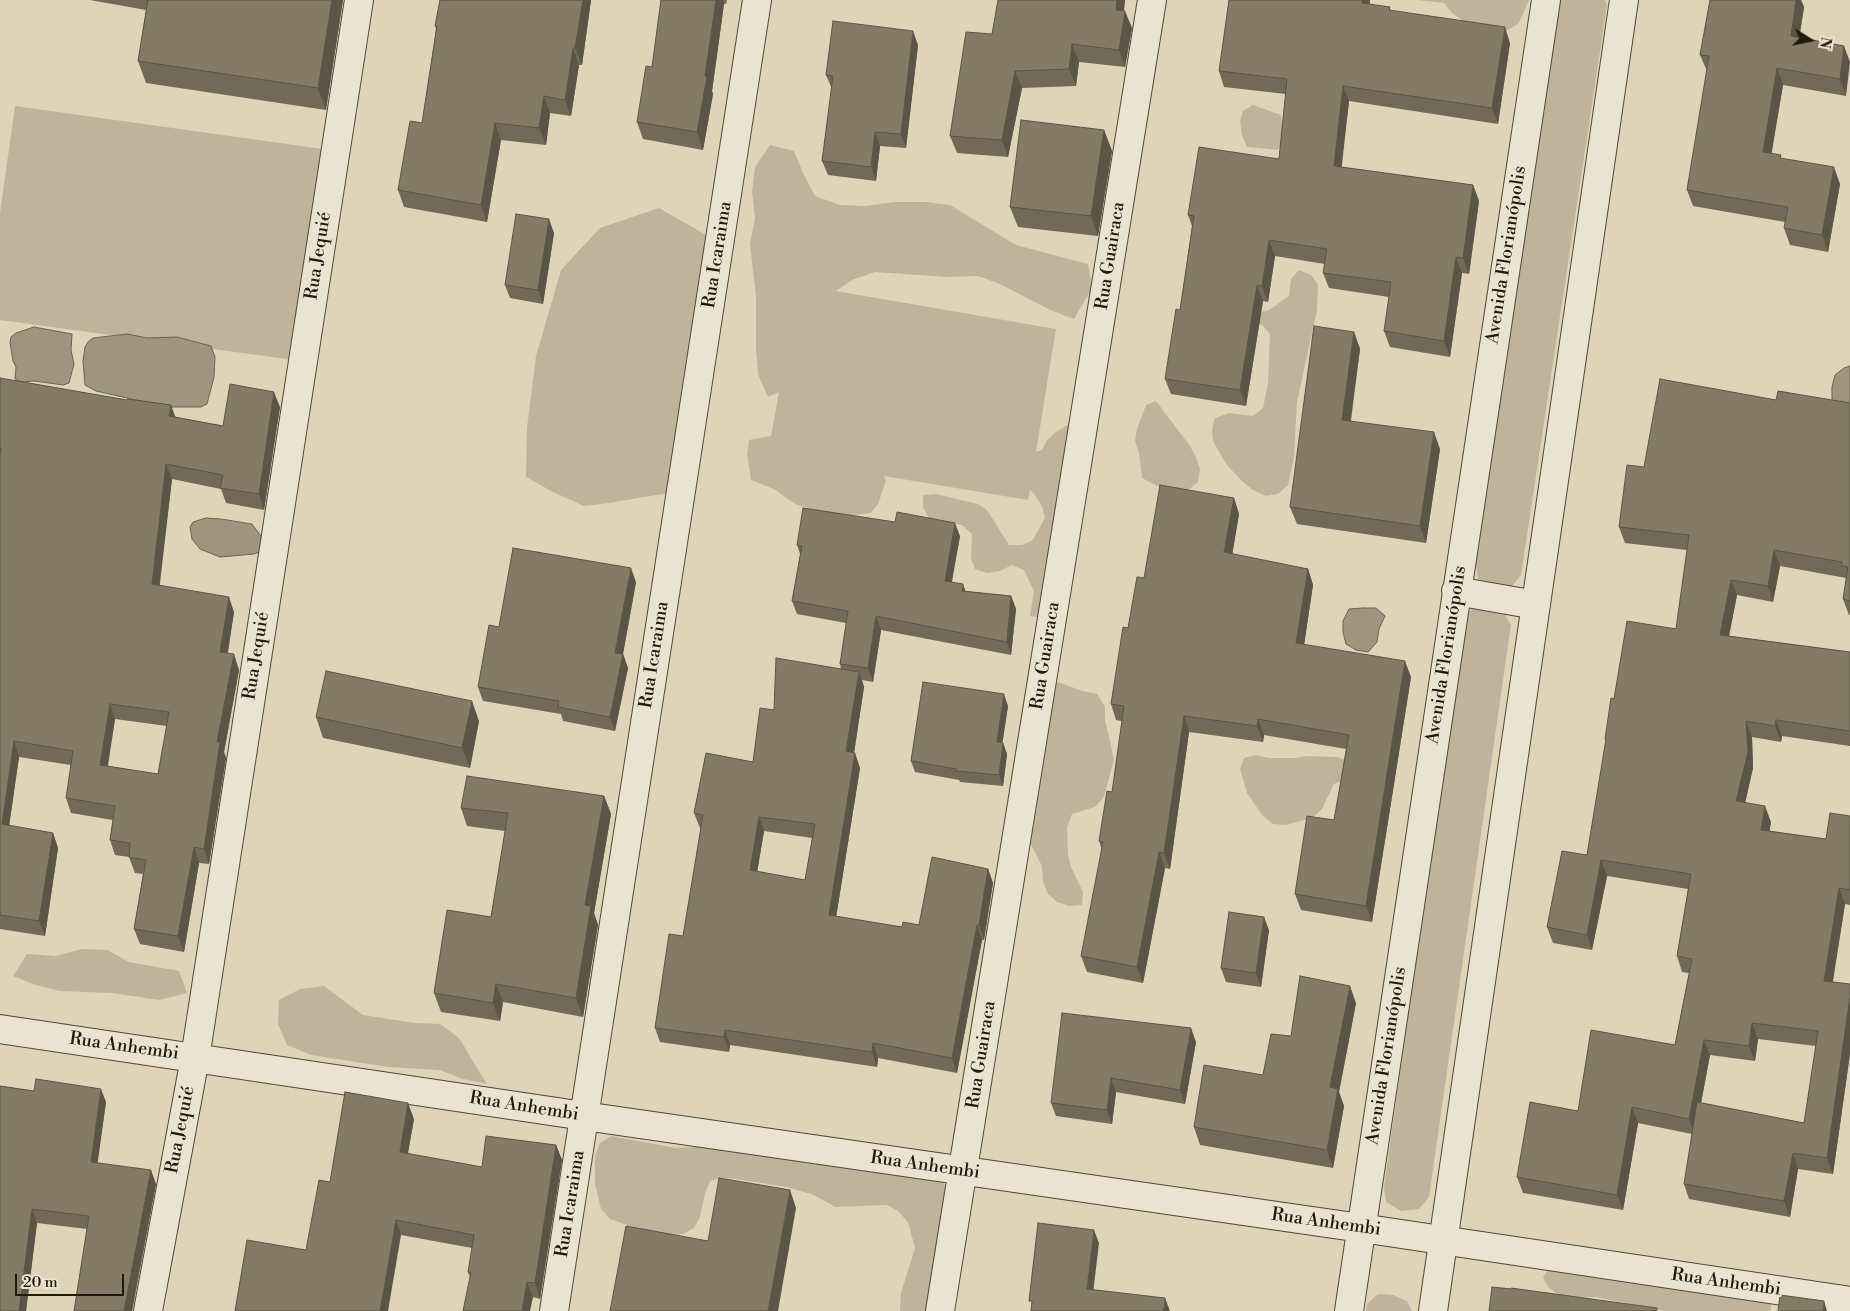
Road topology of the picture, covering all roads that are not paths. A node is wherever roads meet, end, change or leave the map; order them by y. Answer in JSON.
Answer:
{"nodes":[{"id":1,"x":359,"y":0,"type":"edge"},
{"id":2,"x":757,"y":0,"type":"edge"},
{"id":3,"x":1152,"y":0,"type":"edge"},
{"id":4,"x":1546,"y":0,"type":"edge"},
{"id":5,"x":1624,"y":0,"type":"edge"},
{"id":6,"x":1456,"y":591,"type":"junction"},
{"id":7,"x":1536,"y":606,"type":"junction"},
{"id":8,"x":0,"y":1029,"type":"edge"},
{"id":9,"x":195,"y":1058,"type":"junction"},
{"id":10,"x":584,"y":1116,"type":"junction"},
{"id":11,"x":963,"y":1171,"type":"junction"},
{"id":12,"x":1361,"y":1228,"type":"junction"},
{"id":13,"x":1443,"y":1241,"type":"junction"},
{"id":14,"x":1850,"y":1301,"type":"edge"},
{"id":15,"x":148,"y":1311,"type":"edge"},
{"id":16,"x":554,"y":1311,"type":"edge"},
{"id":17,"x":940,"y":1311,"type":"edge"},
{"id":18,"x":1349,"y":1311,"type":"edge"},
{"id":19,"x":1433,"y":1311,"type":"edge"}],
"edges":[{"from":1,"to":9,"type":"street","name":"Rua Jequié"},
{"from":2,"to":10,"type":"street","name":"Rua Icaraima"},
{"from":3,"to":11,"type":"street","name":"Rua Guairaca"},
{"from":4,"to":6,"type":"street","name":"Avenida Florianópolis"},
{"from":5,"to":7,"type":"street"},
{"from":6,"to":7,"type":"street"},
{"from":6,"to":12,"type":"street","name":"Avenida Florianópolis"},
{"from":7,"to":13,"type":"street"},
{"from":8,"to":9,"type":"street","name":"Rua Anhembi"},
{"from":9,"to":10,"type":"street","name":"Rua Anhembi"},
{"from":9,"to":15,"type":"street","name":"Rua Jequié"},
{"from":10,"to":11,"type":"street","name":"Rua Anhembi"},
{"from":10,"to":16,"type":"street","name":"Rua Icaraima"},
{"from":11,"to":12,"type":"street","name":"Rua Anhembi"},
{"from":11,"to":17,"type":"street","name":"Rua Guairaca"},
{"from":12,"to":13,"type":"street","name":"Rua Anhembi"},
{"from":12,"to":18,"type":"street","name":"Avenida Florianópolis"},
{"from":13,"to":14,"type":"street","name":"Rua Anhembi"},
{"from":13,"to":19,"type":"street"}]}
